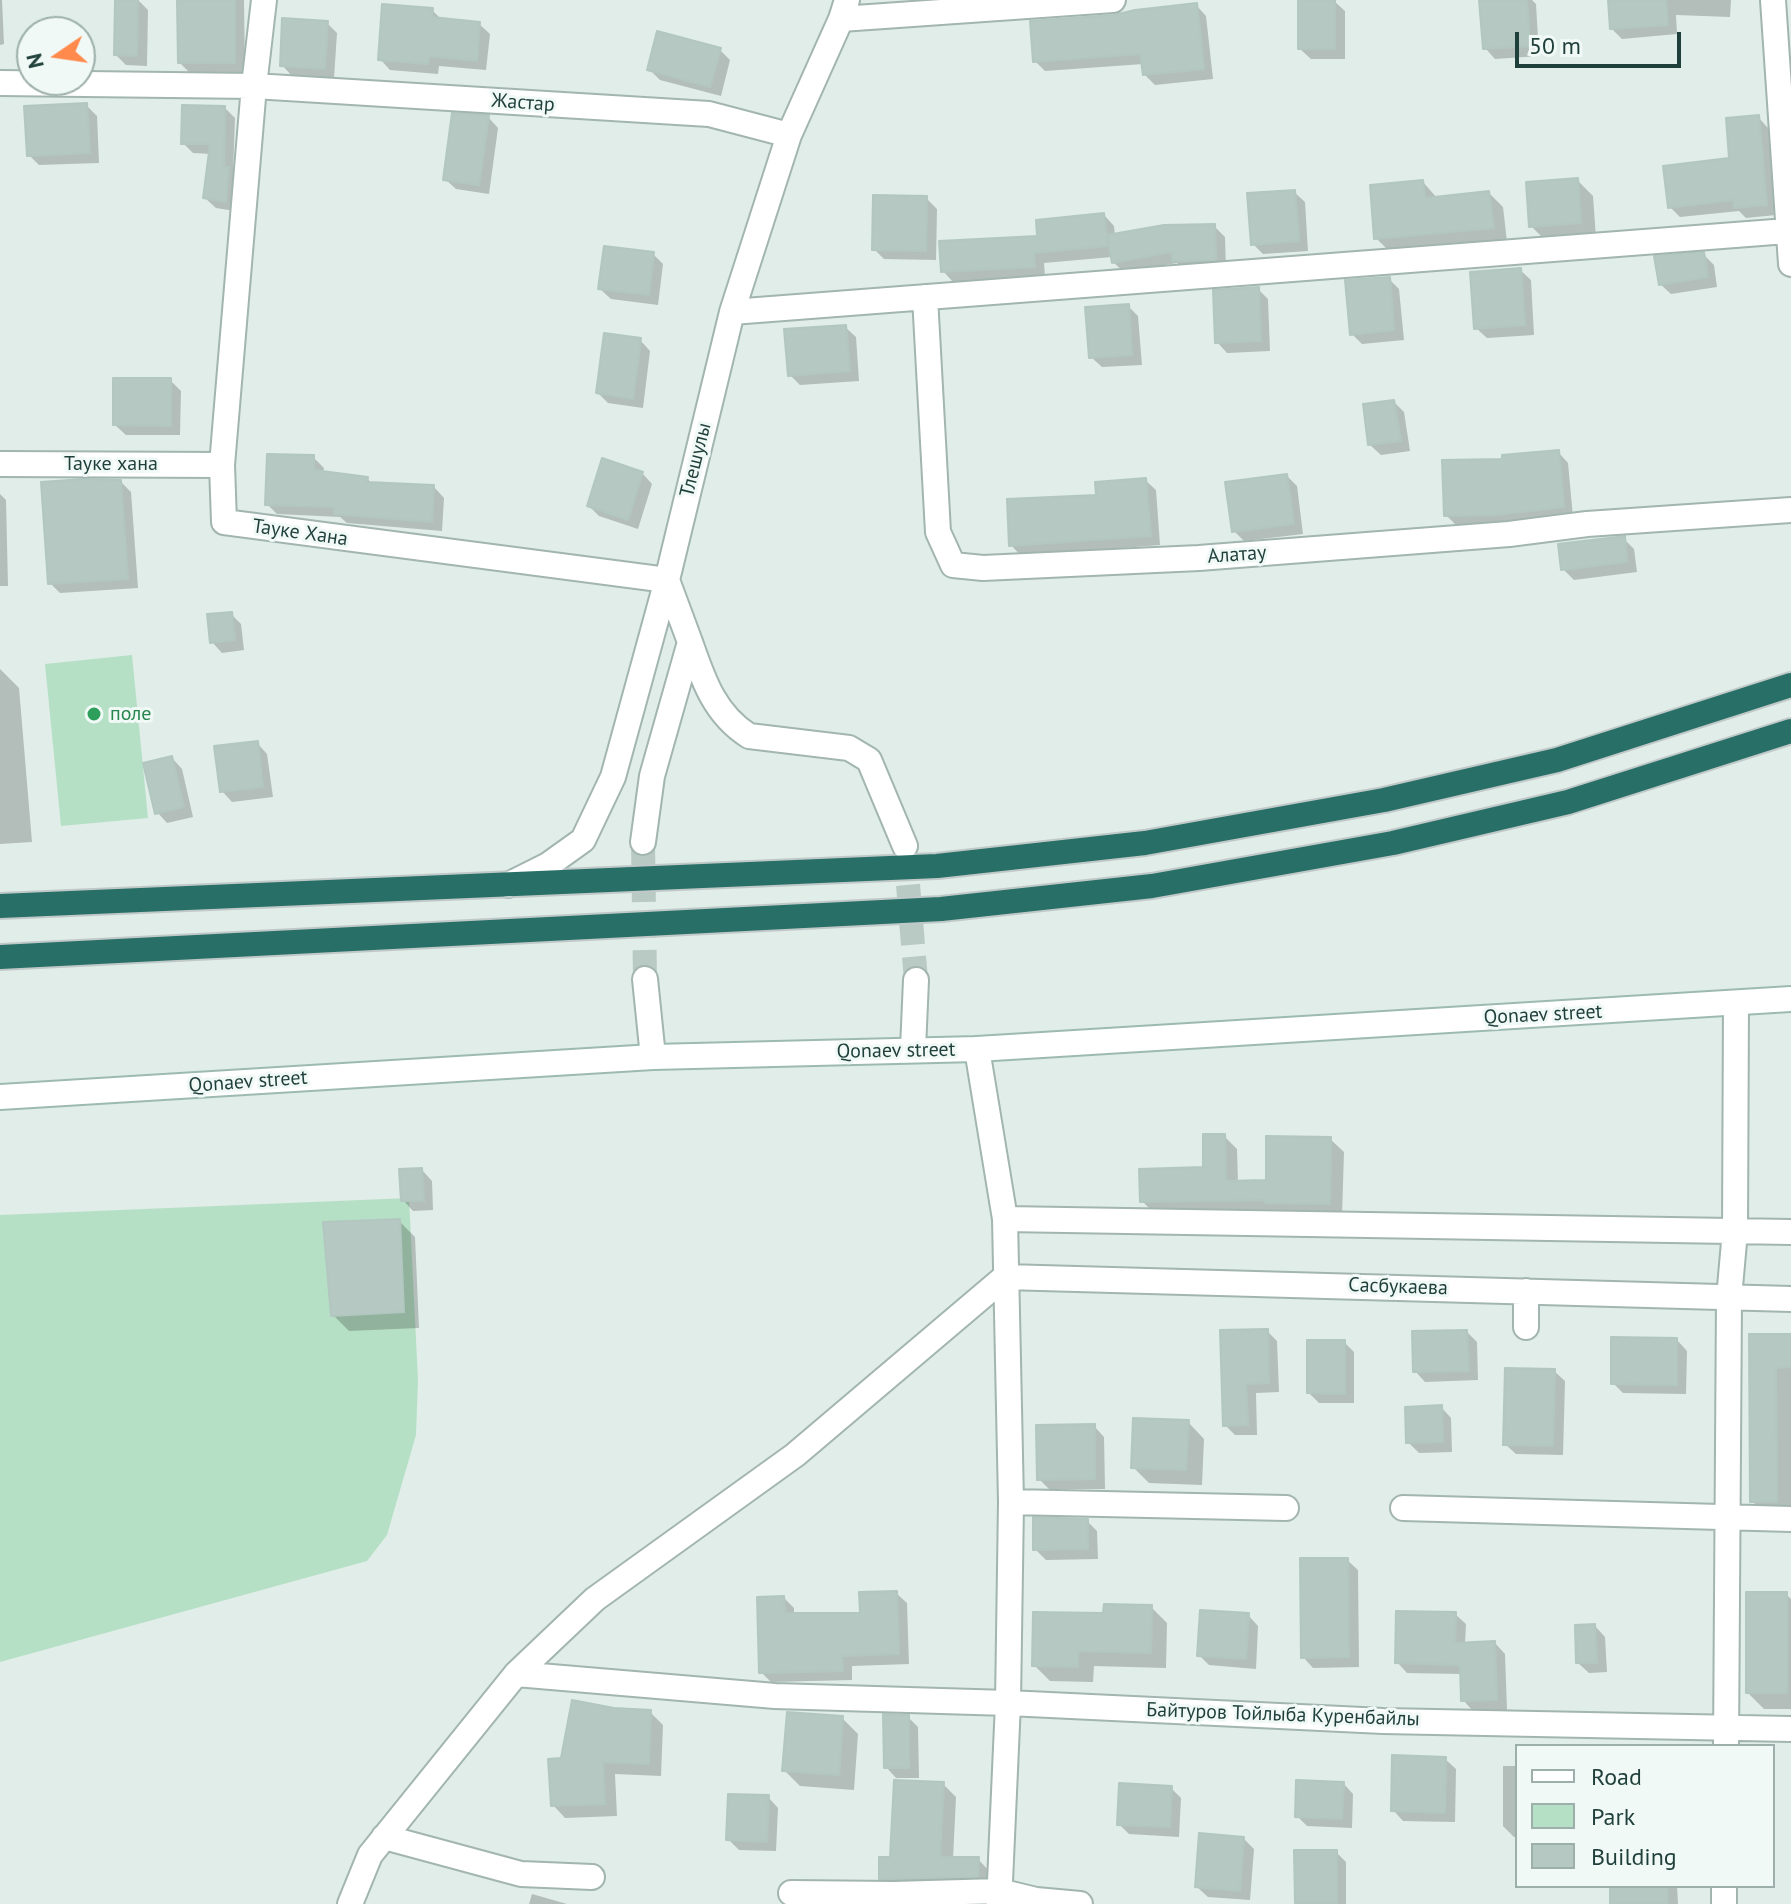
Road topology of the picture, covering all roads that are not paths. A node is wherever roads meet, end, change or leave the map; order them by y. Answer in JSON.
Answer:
{"nodes":[{"id":1,"x":264,"y":0,"type":"edge"},
{"id":2,"x":1113,"y":0,"type":"edge"},
{"id":3,"x":1773,"y":0,"type":"edge"},
{"id":4,"x":844,"y":9,"type":"edge"},
{"id":5,"x":0,"y":83,"type":"edge"},
{"id":6,"x":254,"y":86,"type":"junction"},
{"id":7,"x":789,"y":135,"type":"junction"},
{"id":8,"x":1787,"y":231,"type":"junction"},
{"id":9,"x":1791,"y":264,"type":"edge"},
{"id":10,"x":925,"y":297,"type":"junction"},
{"id":11,"x":732,"y":312,"type":"junction"},
{"id":12,"x":0,"y":464,"type":"edge"},
{"id":13,"x":222,"y":465,"type":"junction"},
{"id":14,"x":1791,"y":510,"type":"edge"},
{"id":15,"x":667,"y":580,"type":"junction"},
{"id":16,"x":690,"y":642,"type":"junction"},
{"id":17,"x":1791,"y":685,"type":"edge"},
{"id":18,"x":1791,"y":731,"type":"edge"},
{"id":19,"x":643,"y":842,"type":"tunnel mouth"},
{"id":20,"x":905,"y":846,"type":"tunnel mouth"},
{"id":21,"x":508,"y":885,"type":"junction"},
{"id":22,"x":0,"y":906,"type":"edge"},
{"id":23,"x":0,"y":957,"type":"edge"},
{"id":24,"x":645,"y":979,"type":"tunnel mouth"},
{"id":25,"x":916,"y":980,"type":"tunnel mouth"},
{"id":26,"x":1791,"y":999,"type":"edge"},
{"id":27,"x":1736,"y":1003,"type":"junction"},
{"id":28,"x":913,"y":1049,"type":"junction"},
{"id":29,"x":977,"y":1049,"type":"junction"},
{"id":30,"x":653,"y":1057,"type":"junction"},
{"id":31,"x":0,"y":1097,"type":"edge"},
{"id":32,"x":1005,"y":1219,"type":"junction"},
{"id":33,"x":1735,"y":1231,"type":"junction"},
{"id":34,"x":1791,"y":1232,"type":"edge"},
{"id":35,"x":1005,"y":1277,"type":"junction"},
{"id":36,"x":1526,"y":1291,"type":"junction"},
{"id":37,"x":1729,"y":1298,"type":"junction"},
{"id":38,"x":1791,"y":1299,"type":"edge"},
{"id":39,"x":1526,"y":1327,"type":"dead end"},
{"id":40,"x":1011,"y":1502,"type":"junction"},
{"id":41,"x":1286,"y":1508,"type":"dead end"},
{"id":42,"x":1403,"y":1508,"type":"dead end"},
{"id":43,"x":1728,"y":1517,"type":"junction"},
{"id":44,"x":1791,"y":1519,"type":"edge"},
{"id":45,"x":516,"y":1674,"type":"junction"},
{"id":46,"x":1008,"y":1703,"type":"junction"},
{"id":47,"x":1791,"y":1729,"type":"edge"},
{"id":48,"x":1726,"y":1737,"type":"edge"},
{"id":49,"x":384,"y":1837,"type":"junction"},
{"id":50,"x":592,"y":1877,"type":"dead end"},
{"id":51,"x":791,"y":1893,"type":"dead end"},
{"id":52,"x":999,"y":1897,"type":"edge"},
{"id":53,"x":350,"y":1904,"type":"edge"},
{"id":54,"x":1080,"y":1904,"type":"edge"}],
"edges":[{"from":1,"to":6,"type":"street"},
{"from":2,"to":4,"type":"street"},
{"from":3,"to":8,"type":"street"},
{"from":4,"to":7,"type":"street","name":"Тлешулы"},
{"from":5,"to":6,"type":"street","name":"Жастар"},
{"from":6,"to":7,"type":"street","name":"Жастар"},
{"from":6,"to":13,"type":"street","name":"Тауке Хана"},
{"from":7,"to":11,"type":"street","name":"Тлешулы"},
{"from":8,"to":9,"type":"street"},
{"from":8,"to":10,"type":"street"},
{"from":10,"to":11,"type":"street"},
{"from":10,"to":14,"type":"street","name":"Алатау"},
{"from":11,"to":15,"type":"street","name":"Тлешулы"},
{"from":12,"to":13,"type":"street","name":"Тауке хана"},
{"from":13,"to":15,"type":"street","name":"Тауке Хана"},
{"from":15,"to":16,"type":"street"},
{"from":15,"to":21,"type":"street","name":"Тлешулы"},
{"from":16,"to":19,"type":"street"},
{"from":16,"to":20,"type":"street"},
{"from":17,"to":21,"type":"highway"},
{"from":18,"to":23,"type":"highway"},
{"from":21,"to":22,"type":"highway"},
{"from":24,"to":30,"type":"street"},
{"from":25,"to":28,"type":"street"},
{"from":26,"to":27,"type":"street","name":"Qonaev street"},
{"from":27,"to":29,"type":"street","name":"Qonaev street"},
{"from":27,"to":33,"type":"street"},
{"from":28,"to":29,"type":"street","name":"Qonaev street"},
{"from":28,"to":30,"type":"street","name":"Qonaev street"},
{"from":29,"to":32,"type":"street"},
{"from":30,"to":31,"type":"street","name":"Qonaev street"},
{"from":32,"to":33,"type":"street"},
{"from":32,"to":35,"type":"street"},
{"from":33,"to":34,"type":"street"},
{"from":33,"to":37,"type":"street"},
{"from":35,"to":36,"type":"street","name":"Сасбукаева"},
{"from":35,"to":40,"type":"street"},
{"from":35,"to":45,"type":"street"},
{"from":36,"to":37,"type":"street","name":"Сасбукаева"},
{"from":36,"to":39,"type":"street"},
{"from":37,"to":38,"type":"street","name":"Сасбукаева"},
{"from":37,"to":43,"type":"street"},
{"from":40,"to":41,"type":"street"},
{"from":40,"to":46,"type":"street"},
{"from":42,"to":43,"type":"street"},
{"from":43,"to":44,"type":"street"},
{"from":43,"to":48,"type":"street"},
{"from":45,"to":46,"type":"street","name":"Байтуров Тойлыба Куренбайлы"},
{"from":45,"to":49,"type":"street"},
{"from":46,"to":48,"type":"street","name":"Байтуров Тойлыба Куренбайлы"},
{"from":46,"to":52,"type":"street"},
{"from":47,"to":48,"type":"street","name":"Байтуров Тойлыба Куренбайлы"},
{"from":49,"to":50,"type":"street"},
{"from":49,"to":53,"type":"street"},
{"from":51,"to":52,"type":"street"},
{"from":52,"to":54,"type":"street"}]}
